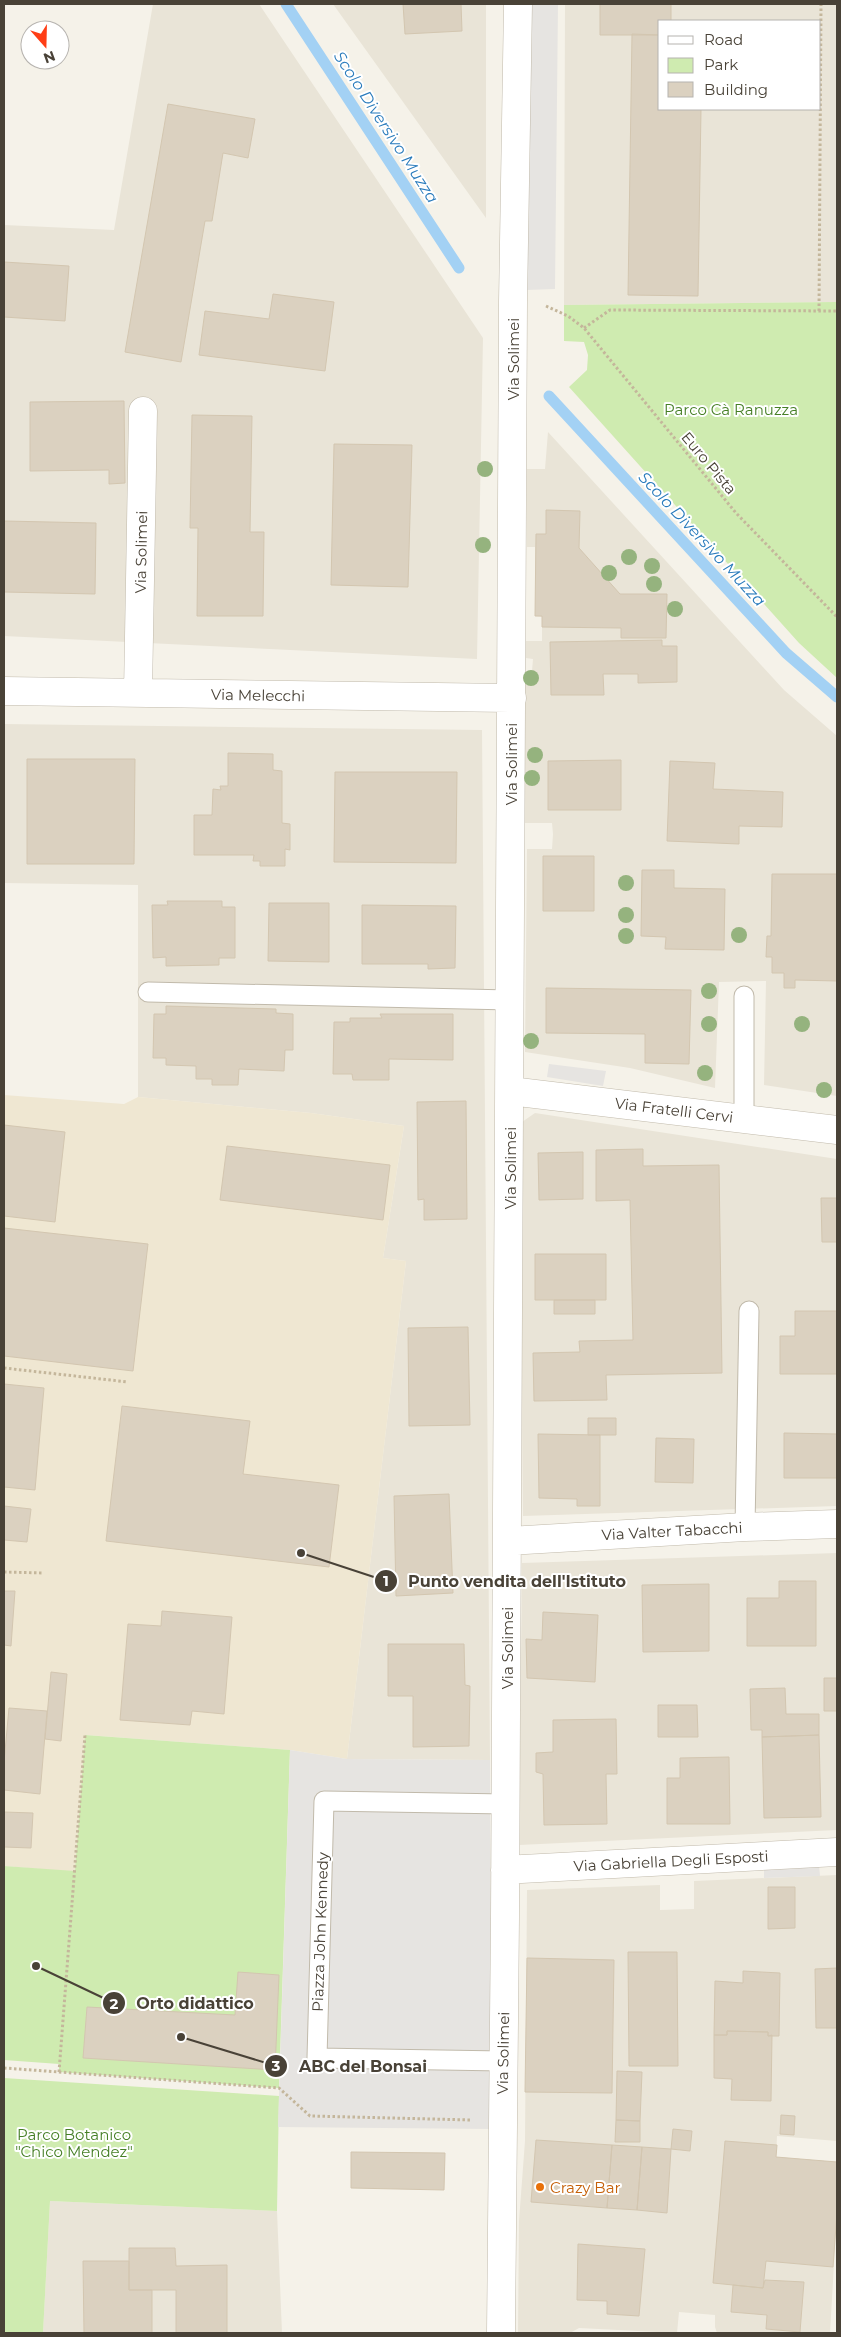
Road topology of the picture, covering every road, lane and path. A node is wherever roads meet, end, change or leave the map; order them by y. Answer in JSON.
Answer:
{"nodes":[{"id":1,"x":518,"y":4,"type":"edge"},
{"id":2,"x":821,"y":4,"type":"edge"},
{"id":3,"x":821,"y":20,"type":"edge"},
{"id":4,"x":820,"y":110,"type":"edge"},
{"id":5,"x":514,"y":302,"type":"junction"},
{"id":6,"x":819,"y":310,"type":"junction"},
{"id":7,"x":837,"y":311,"type":"edge"},
{"id":8,"x":584,"y":328,"type":"junction"},
{"id":9,"x":143,"y":411,"type":"dead end"},
{"id":10,"x":837,"y":617,"type":"edge"},
{"id":11,"x":4,"y":691,"type":"edge"},
{"id":12,"x":138,"y":693,"type":"junction"},
{"id":13,"x":512,"y":698,"type":"junction"},
{"id":14,"x":148,"y":992,"type":"dead end"},
{"id":15,"x":744,"y":996,"type":"dead end"},
{"id":16,"x":510,"y":1000,"type":"junction"},
{"id":17,"x":510,"y":1090,"type":"junction"},
{"id":18,"x":744,"y":1119,"type":"junction"},
{"id":19,"x":837,"y":1130,"type":"edge"},
{"id":20,"x":749,"y":1311,"type":"dead end"},
{"id":21,"x":4,"y":1368,"type":"edge"},
{"id":22,"x":128,"y":1382,"type":"dead end"},
{"id":23,"x":837,"y":1524,"type":"edge"},
{"id":24,"x":745,"y":1526,"type":"junction"},
{"id":25,"x":508,"y":1540,"type":"junction"},
{"id":26,"x":4,"y":1572,"type":"edge"},
{"id":27,"x":44,"y":1573,"type":"dead end"},
{"id":28,"x":85,"y":1735,"type":"dead end"},
{"id":29,"x":506,"y":1804,"type":"junction"},
{"id":30,"x":837,"y":1852,"type":"edge"},
{"id":31,"x":505,"y":1870,"type":"junction"},
{"id":32,"x":503,"y":2061,"type":"junction"},
{"id":33,"x":4,"y":2068,"type":"edge"},
{"id":34,"x":58,"y":2072,"type":"junction"},
{"id":35,"x":503,"y":2121,"type":"junction"},
{"id":36,"x":501,"y":2333,"type":"edge"}],
"edges":[{"from":1,"to":5,"type":"street","name":"Via Solimei"},
{"from":2,"to":3,"type":"path"},
{"from":4,"to":6,"type":"path"},
{"from":5,"to":8,"type":"path","name":"Euro Pista"},
{"from":5,"to":13,"type":"street","name":"Via Solimei"},
{"from":6,"to":7,"type":"path"},
{"from":6,"to":8,"type":"path"},
{"from":8,"to":10,"type":"path","name":"Euro Pista"},
{"from":9,"to":12,"type":"street","name":"Via Solimei"},
{"from":11,"to":12,"type":"street","name":"Via Melecchi"},
{"from":12,"to":13,"type":"street","name":"Via Melecchi"},
{"from":13,"to":16,"type":"street","name":"Via Solimei"},
{"from":14,"to":16,"type":"lane"},
{"from":15,"to":18,"type":"lane"},
{"from":16,"to":17,"type":"street","name":"Via Solimei"},
{"from":17,"to":18,"type":"street","name":"Via Fratelli Cervi"},
{"from":17,"to":25,"type":"street","name":"Via Solimei"},
{"from":18,"to":19,"type":"street","name":"Via Fratelli Cervi"},
{"from":20,"to":24,"type":"lane"},
{"from":21,"to":22,"type":"path"},
{"from":23,"to":24,"type":"street","name":"Via Valter Tabacchi"},
{"from":24,"to":25,"type":"street","name":"Via Valter Tabacchi"},
{"from":25,"to":29,"type":"street","name":"Via Solimei"},
{"from":26,"to":27,"type":"path"},
{"from":28,"to":34,"type":"path"},
{"from":29,"to":31,"type":"street","name":"Via Solimei"},
{"from":29,"to":32,"type":"lane","name":"Piazza John Kennedy"},
{"from":30,"to":31,"type":"street","name":"Via Gabriella Degli Esposti"},
{"from":31,"to":32,"type":"street","name":"Via Solimei"},
{"from":32,"to":35,"type":"street","name":"Via Solimei"},
{"from":33,"to":34,"type":"path"},
{"from":34,"to":35,"type":"path"},
{"from":35,"to":36,"type":"street","name":"Via Solimei"}]}
